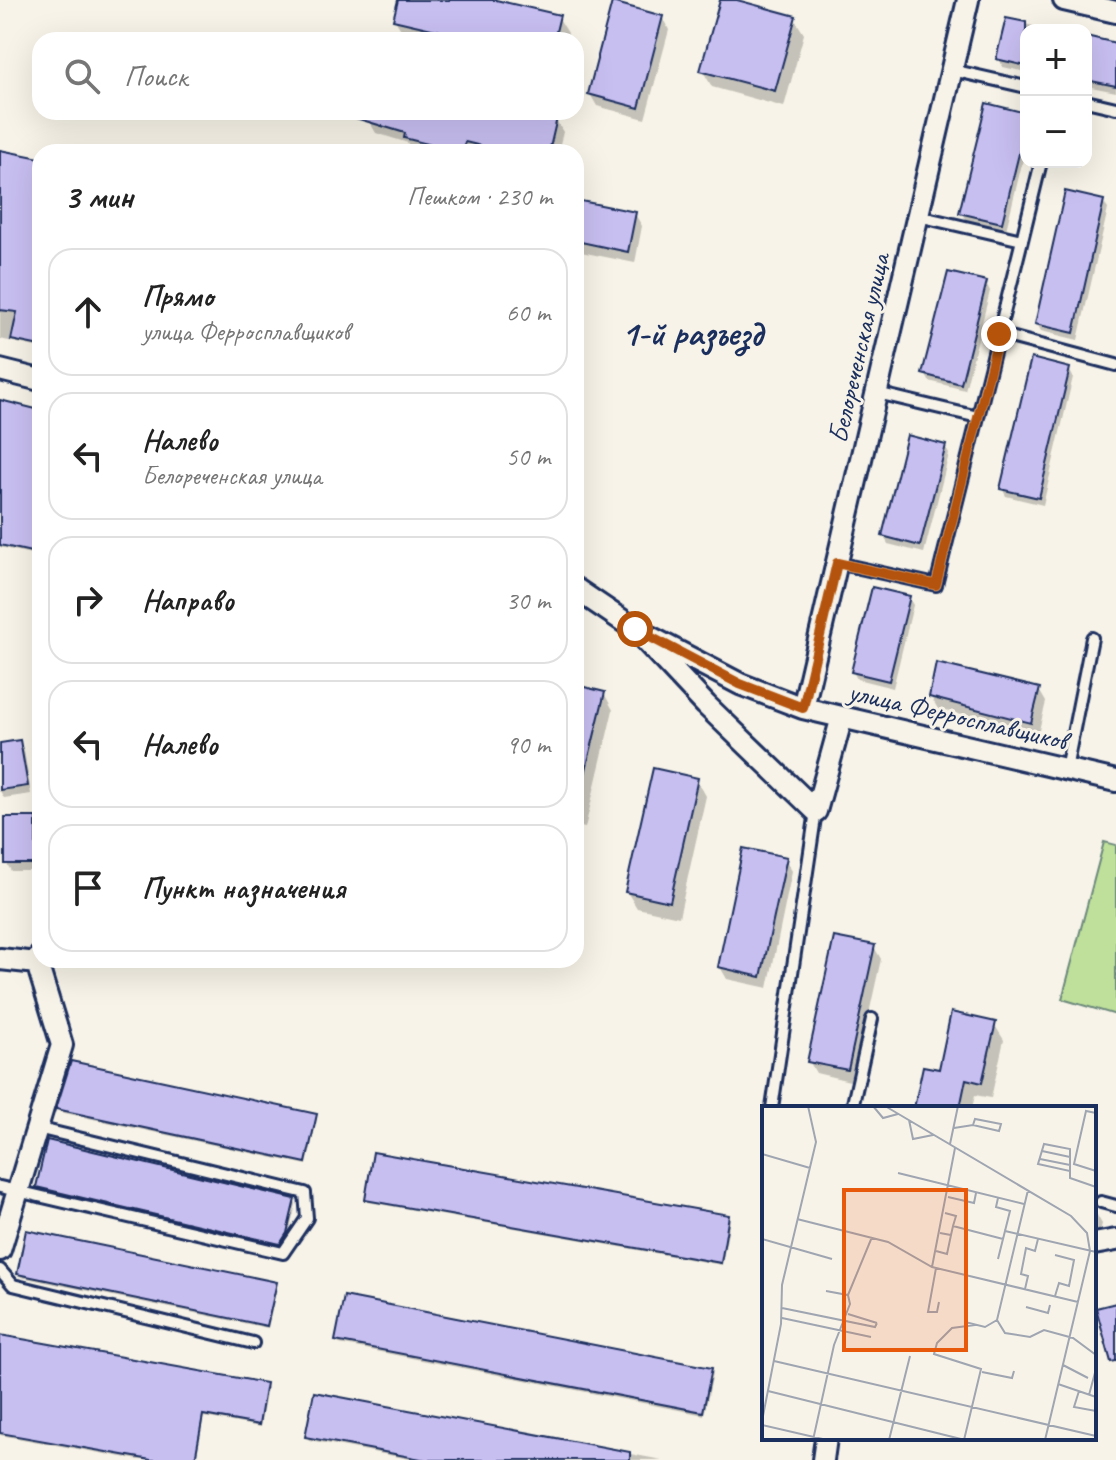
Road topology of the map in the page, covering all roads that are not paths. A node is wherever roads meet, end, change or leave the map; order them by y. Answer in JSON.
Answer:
{"nodes":[{"id":1,"x":968,"y":0,"type":"edge"},
{"id":2,"x":1064,"y":0,"type":"edge"},
{"id":3,"x":1116,"y":12,"type":"edge"},
{"id":4,"x":952,"y":70,"type":"junction"},
{"id":5,"x":1020,"y":86,"type":"edge"},
{"id":6,"x":1092,"y":102,"type":"edge"},
{"id":7,"x":1116,"y":108,"type":"edge"},
{"id":8,"x":1040,"y":168,"type":"edge"},
{"id":9,"x":918,"y":216,"type":"junction"},
{"id":10,"x":1022,"y":240,"type":"junction"},
{"id":11,"x":999,"y":334,"type":"junction"},
{"id":12,"x":1116,"y":365,"type":"edge"},
{"id":13,"x":0,"y":370,"type":"edge"},
{"id":14,"x":32,"y":378,"type":"edge"},
{"id":15,"x":877,"y":393,"type":"junction"},
{"id":16,"x":978,"y":417,"type":"junction"},
{"id":17,"x":837,"y":563,"type":"junction"},
{"id":18,"x":584,"y":594,"type":"edge"},
{"id":19,"x":635,"y":629,"type":"junction"},
{"id":20,"x":1092,"y":638,"type":"dead end"},
{"id":21,"x":803,"y":708,"type":"junction"},
{"id":22,"x":842,"y":717,"type":"junction"},
{"id":23,"x":1066,"y":769,"type":"junction"},
{"id":24,"x":1116,"y":781,"type":"edge"},
{"id":25,"x":816,"y":811,"type":"junction"},
{"id":26,"x":0,"y":959,"type":"edge"},
{"id":27,"x":32,"y":959,"type":"edge"},
{"id":28,"x":41,"y":968,"type":"edge"},
{"id":29,"x":872,"y":1019,"type":"dead end"},
{"id":30,"x":772,"y":1106,"type":"edge"},
{"id":31,"x":852,"y":1106,"type":"edge"},
{"id":32,"x":37,"y":1128,"type":"junction"},
{"id":33,"x":9,"y":1189,"type":"edge"},
{"id":34,"x":1101,"y":1202,"type":"dead end"},
{"id":35,"x":1116,"y":1206,"type":"edge"},
{"id":36,"x":1116,"y":1240,"type":"edge"},
{"id":37,"x":1096,"y":1244,"type":"edge"},
{"id":38,"x":0,"y":1250,"type":"edge"},
{"id":39,"x":0,"y":1270,"type":"edge"},
{"id":40,"x":253,"y":1343,"type":"dead end"},
{"id":41,"x":826,"y":1440,"type":"edge"},
{"id":42,"x":823,"y":1460,"type":"edge"}],
"edges":[{"from":1,"to":4,"type":"street","name":"Белореченская улица"},
{"from":2,"to":3,"type":"street"},
{"from":4,"to":5,"type":"lane"},
{"from":4,"to":9,"type":"street","name":"Белореченская улица"},
{"from":6,"to":7,"type":"lane"},
{"from":8,"to":10,"type":"lane"},
{"from":9,"to":10,"type":"lane"},
{"from":9,"to":15,"type":"street","name":"Белореченская улица"},
{"from":10,"to":11,"type":"lane"},
{"from":11,"to":12,"type":"lane"},
{"from":11,"to":16,"type":"lane"},
{"from":13,"to":14,"type":"street"},
{"from":15,"to":16,"type":"lane"},
{"from":15,"to":17,"type":"street","name":"Белореченская улица"},
{"from":16,"to":17,"type":"lane"},
{"from":17,"to":21,"type":"street","name":"Белореченская улица"},
{"from":18,"to":19,"type":"street","name":"улица Ферросплавщиков"},
{"from":19,"to":21,"type":"street","name":"улица Ферросплавщиков"},
{"from":19,"to":25,"type":"street"},
{"from":20,"to":23,"type":"lane"},
{"from":21,"to":22,"type":"street","name":"улица Ферросплавщиков"},
{"from":22,"to":23,"type":"street","name":"улица Ферросплавщиков"},
{"from":22,"to":25,"type":"street"},
{"from":23,"to":24,"type":"street","name":"улица Ферросплавщиков"},
{"from":25,"to":30,"type":"lane"},
{"from":26,"to":27,"type":"street"},
{"from":28,"to":32,"type":"street"},
{"from":29,"to":31,"type":"lane"},
{"from":32,"to":33,"type":"street"},
{"from":32,"to":33,"type":"lane"},
{"from":33,"to":38,"type":"street"},
{"from":34,"to":35,"type":"lane"},
{"from":36,"to":37,"type":"street"},
{"from":39,"to":40,"type":"lane"},
{"from":41,"to":42,"type":"street"}]}
